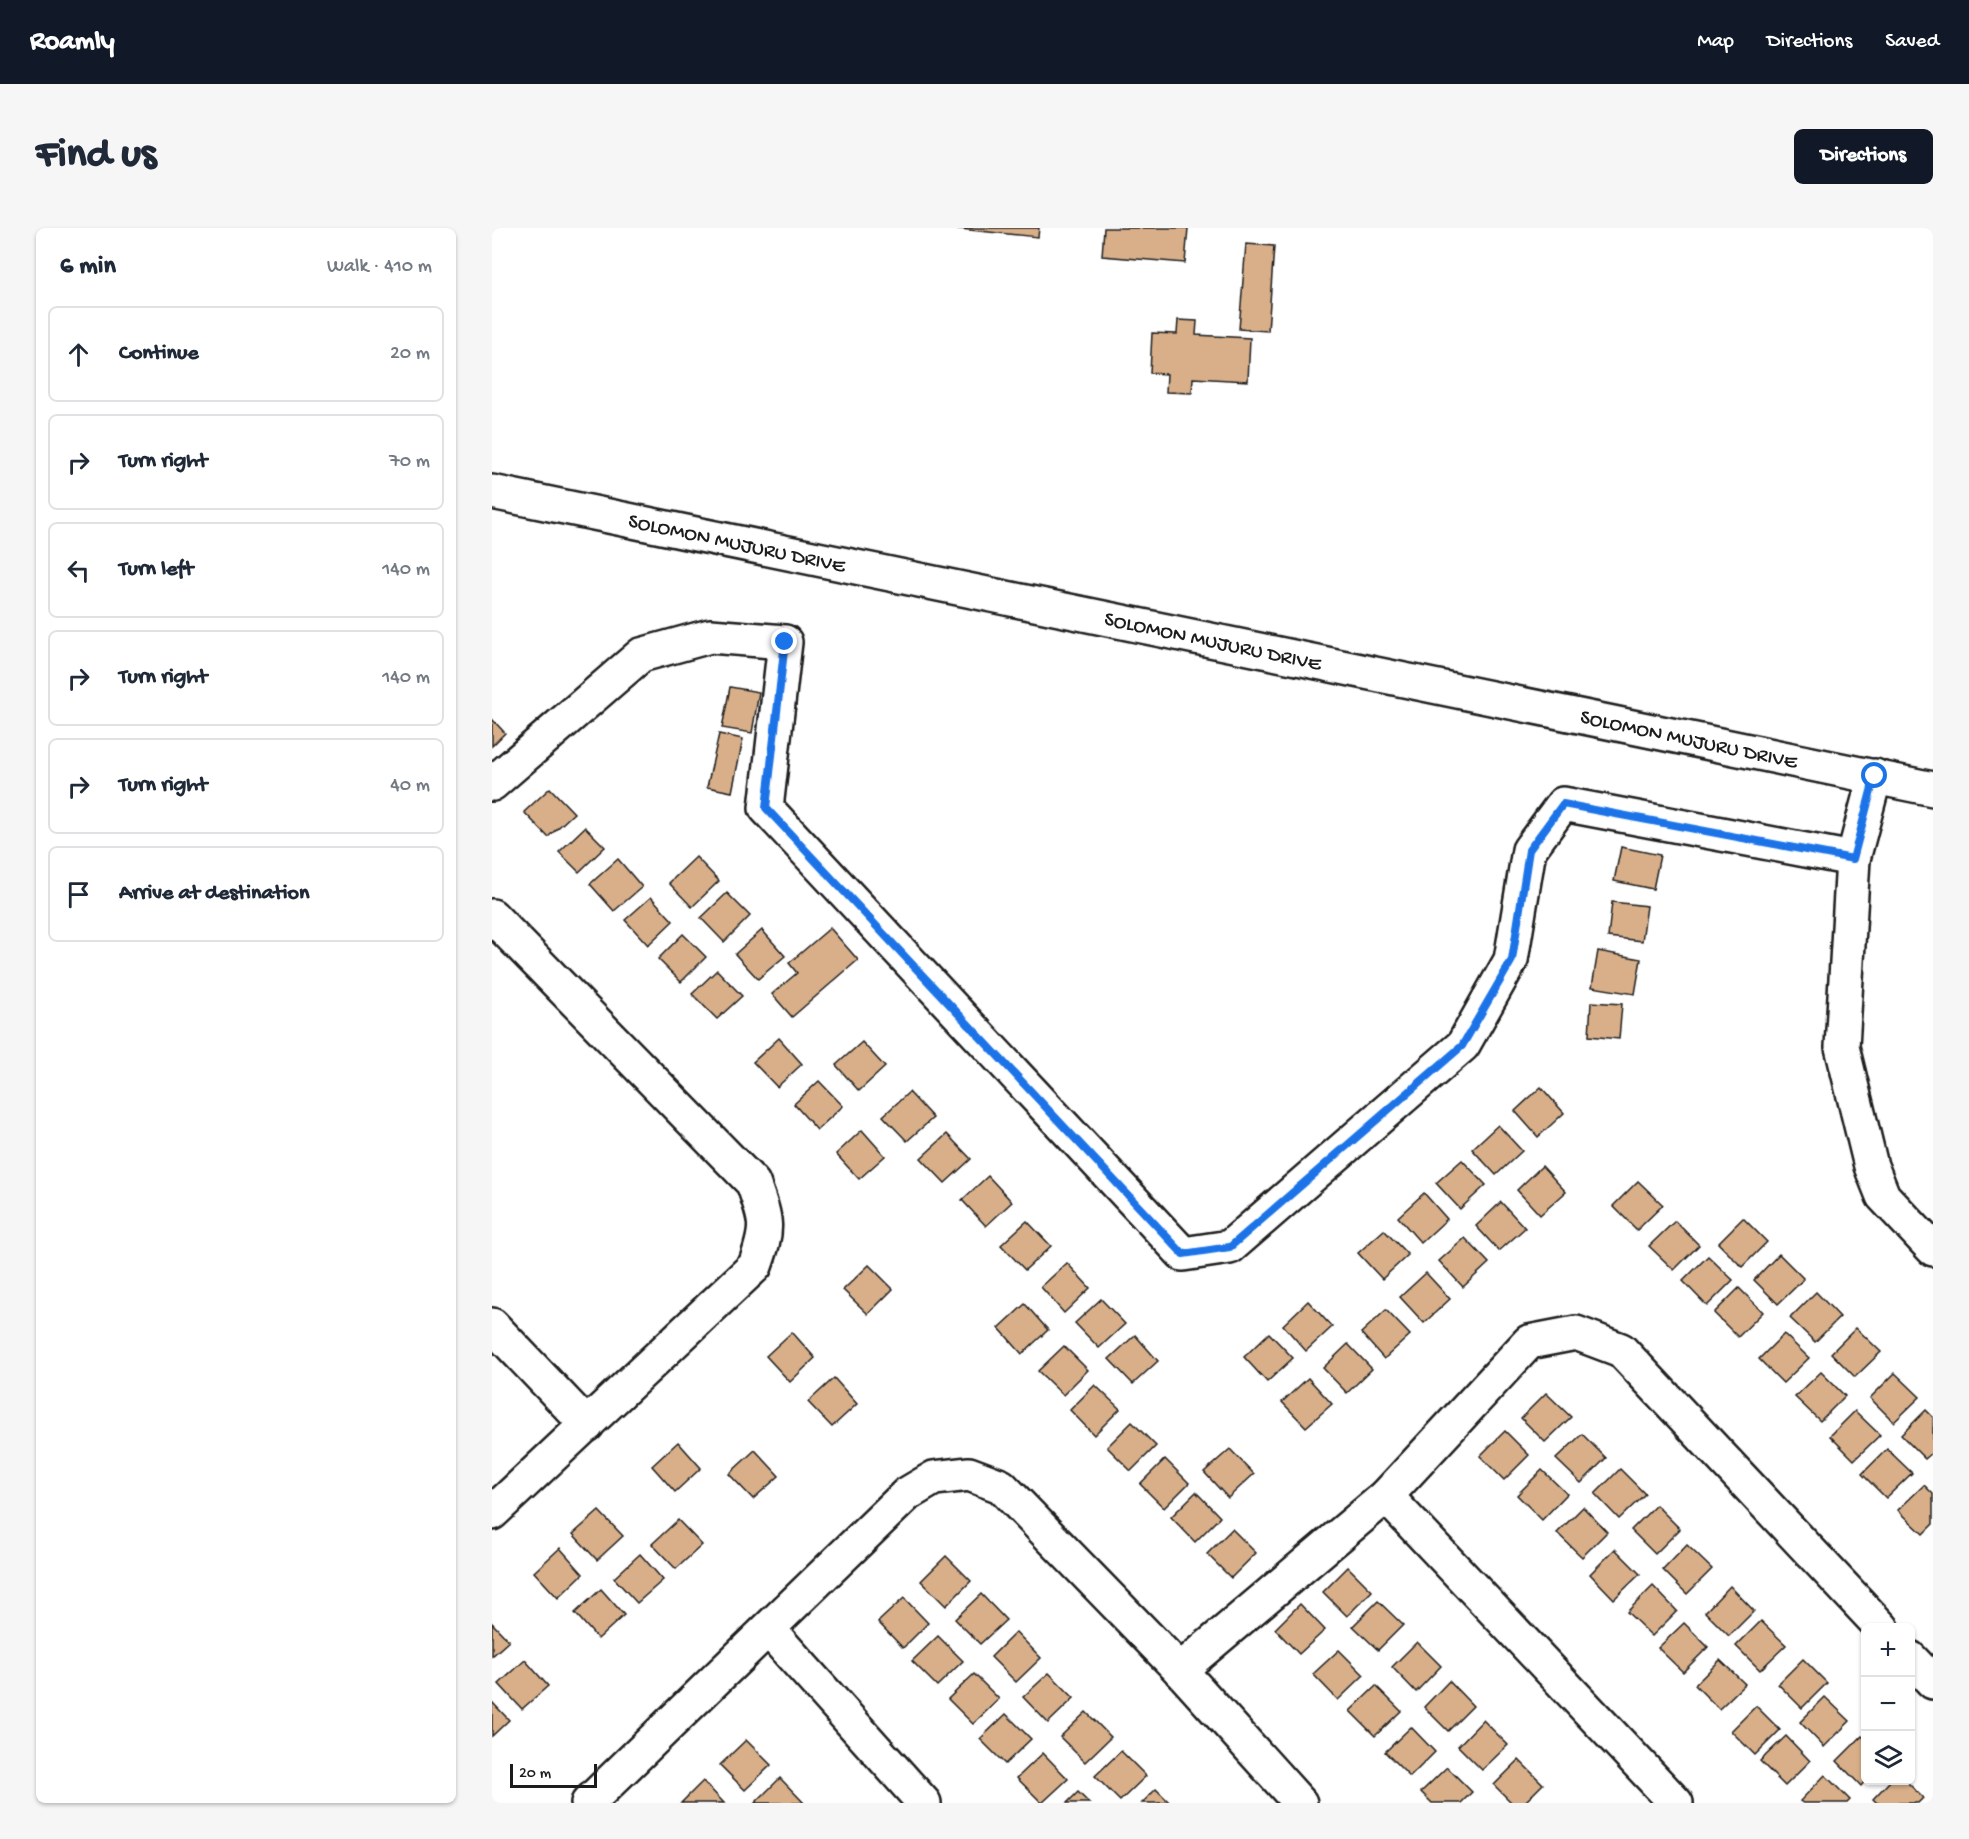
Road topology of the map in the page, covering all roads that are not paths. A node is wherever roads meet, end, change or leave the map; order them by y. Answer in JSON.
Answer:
{"nodes":[{"id":1,"x":492,"y":492,"type":"edge"},
{"id":2,"x":1875,"y":776,"type":"junction"},
{"id":3,"x":492,"y":784,"type":"edge"},
{"id":4,"x":1933,"y":789,"type":"edge"},
{"id":5,"x":1853,"y":859,"type":"junction"},
{"id":6,"x":492,"y":916,"type":"edge"},
{"id":7,"x":1933,"y":1249,"type":"edge"},
{"id":8,"x":492,"y":1325,"type":"edge"},
{"id":9,"x":587,"y":1425,"type":"junction"},
{"id":10,"x":1386,"y":1496,"type":"junction"},
{"id":11,"x":492,"y":1513,"type":"edge"},
{"id":12,"x":1877,"y":1623,"type":"edge"},
{"id":13,"x":769,"y":1630,"type":"junction"},
{"id":14,"x":1915,"y":1662,"type":"edge"},
{"id":15,"x":1180,"y":1670,"type":"junction"},
{"id":16,"x":1933,"y":1682,"type":"edge"},
{"id":17,"x":588,"y":1803,"type":"edge"},
{"id":18,"x":924,"y":1803,"type":"edge"},
{"id":19,"x":1300,"y":1803,"type":"edge"},
{"id":20,"x":1676,"y":1803,"type":"edge"}],
"edges":[{"from":1,"to":2,"type":"street","name":"SOLOMON MUJURU DRIVE"},
{"from":2,"to":4,"type":"street","name":"SOLOMON MUJURU DRIVE"},
{"from":2,"to":5,"type":"street"},
{"from":3,"to":5,"type":"street"},
{"from":5,"to":7,"type":"street"},
{"from":6,"to":9,"type":"street"},
{"from":8,"to":9,"type":"street"},
{"from":9,"to":11,"type":"street"},
{"from":10,"to":12,"type":"street"},
{"from":10,"to":15,"type":"street"},
{"from":10,"to":20,"type":"street"},
{"from":13,"to":15,"type":"street"},
{"from":13,"to":17,"type":"street"},
{"from":13,"to":18,"type":"street"},
{"from":14,"to":16,"type":"street"},
{"from":15,"to":19,"type":"street"}]}
